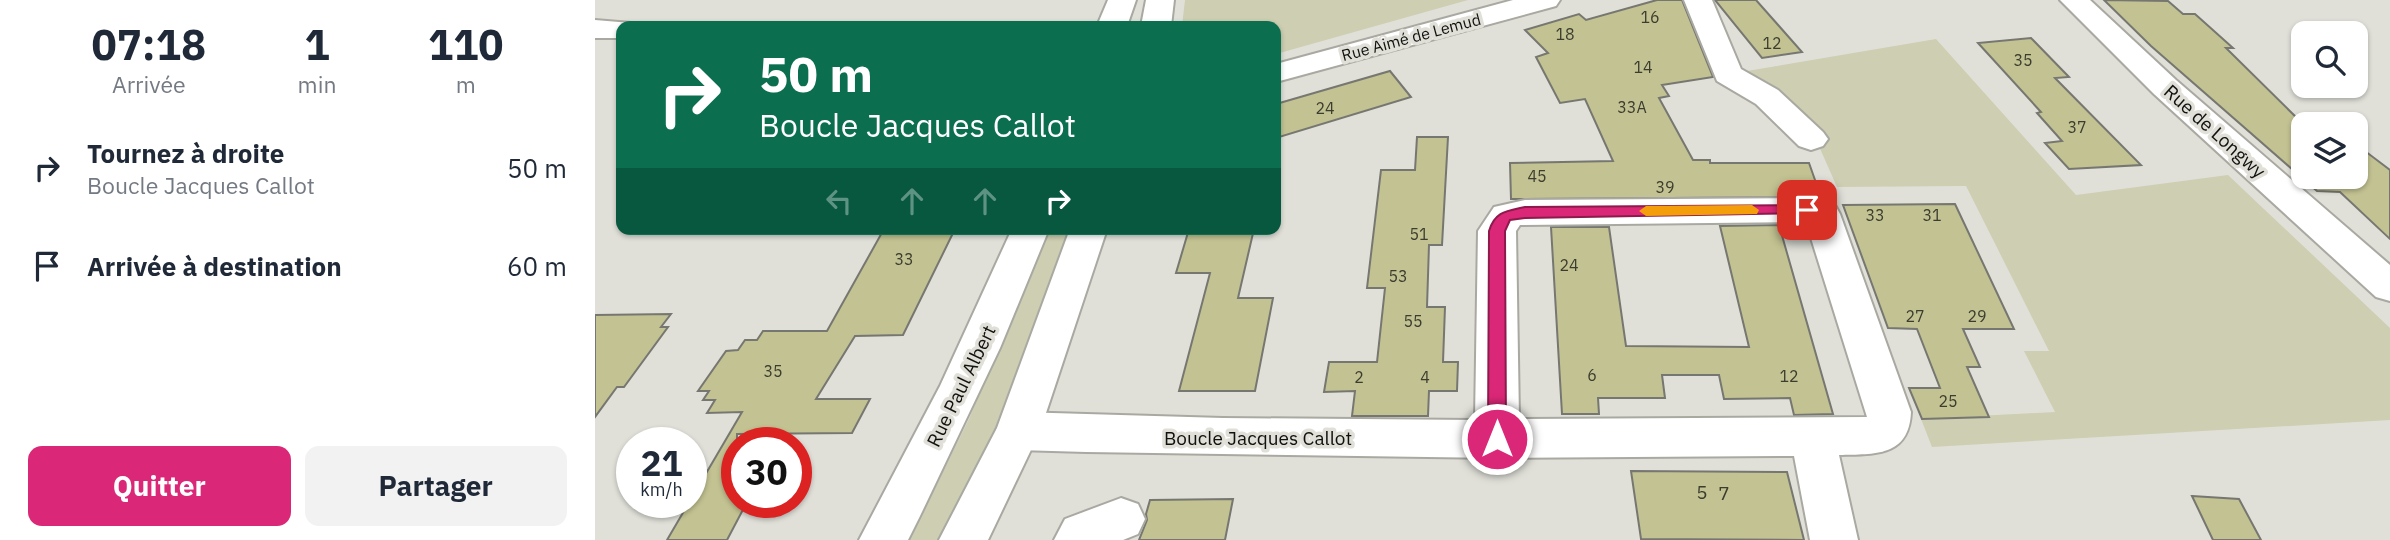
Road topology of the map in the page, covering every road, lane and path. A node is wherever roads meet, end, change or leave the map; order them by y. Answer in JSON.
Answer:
{"nodes":[{"id":1,"x":1122,"y":0,"type":"edge"},
{"id":2,"x":1160,"y":0,"type":"edge"},
{"id":3,"x":1546,"y":0,"type":"edge"},
{"id":4,"x":1698,"y":0,"type":"edge"},
{"id":5,"x":2074,"y":0,"type":"edge"},
{"id":6,"x":1114,"y":21,"type":"edge"},
{"id":7,"x":1157,"y":21,"type":"edge"},
{"id":8,"x":1281,"y":72,"type":"edge"},
{"id":9,"x":1811,"y":139,"type":"dead end"},
{"id":10,"x":1029,"y":235,"type":"edge"},
{"id":11,"x":1087,"y":235,"type":"edge"},
{"id":12,"x":2390,"y":287,"type":"edge"},
{"id":13,"x":1018,"y":431,"type":"junction"},
{"id":14,"x":1814,"y":437,"type":"junction"},
{"id":15,"x":1497,"y":439,"type":"junction"},
{"id":16,"x":1121,"y":519,"type":"dead end"},
{"id":17,"x":883,"y":540,"type":"edge"},
{"id":18,"x":963,"y":540,"type":"edge"},
{"id":19,"x":1077,"y":540,"type":"edge"},
{"id":20,"x":1834,"y":540,"type":"edge"}],
"edges":[{"from":1,"to":6,"type":"street"},
{"from":2,"to":7,"type":"street"},
{"from":3,"to":8,"type":"street","name":"Rue Aimé de Lemud"},
{"from":4,"to":9,"type":"street"},
{"from":5,"to":12,"type":"street","name":"Rue de Longwy"},
{"from":10,"to":17,"type":"street","name":"Rue Paul Albert"},
{"from":11,"to":13,"type":"street"},
{"from":13,"to":15,"type":"street","name":"Boucle Jacques Callot"},
{"from":13,"to":18,"type":"street"},
{"from":14,"to":15,"type":"street","name":"Boucle Jacques Callot"},
{"from":14,"to":15,"type":"street","name":"Boucle Jacques Callot"},
{"from":14,"to":20,"type":"street"},
{"from":16,"to":19,"type":"street"}]}
